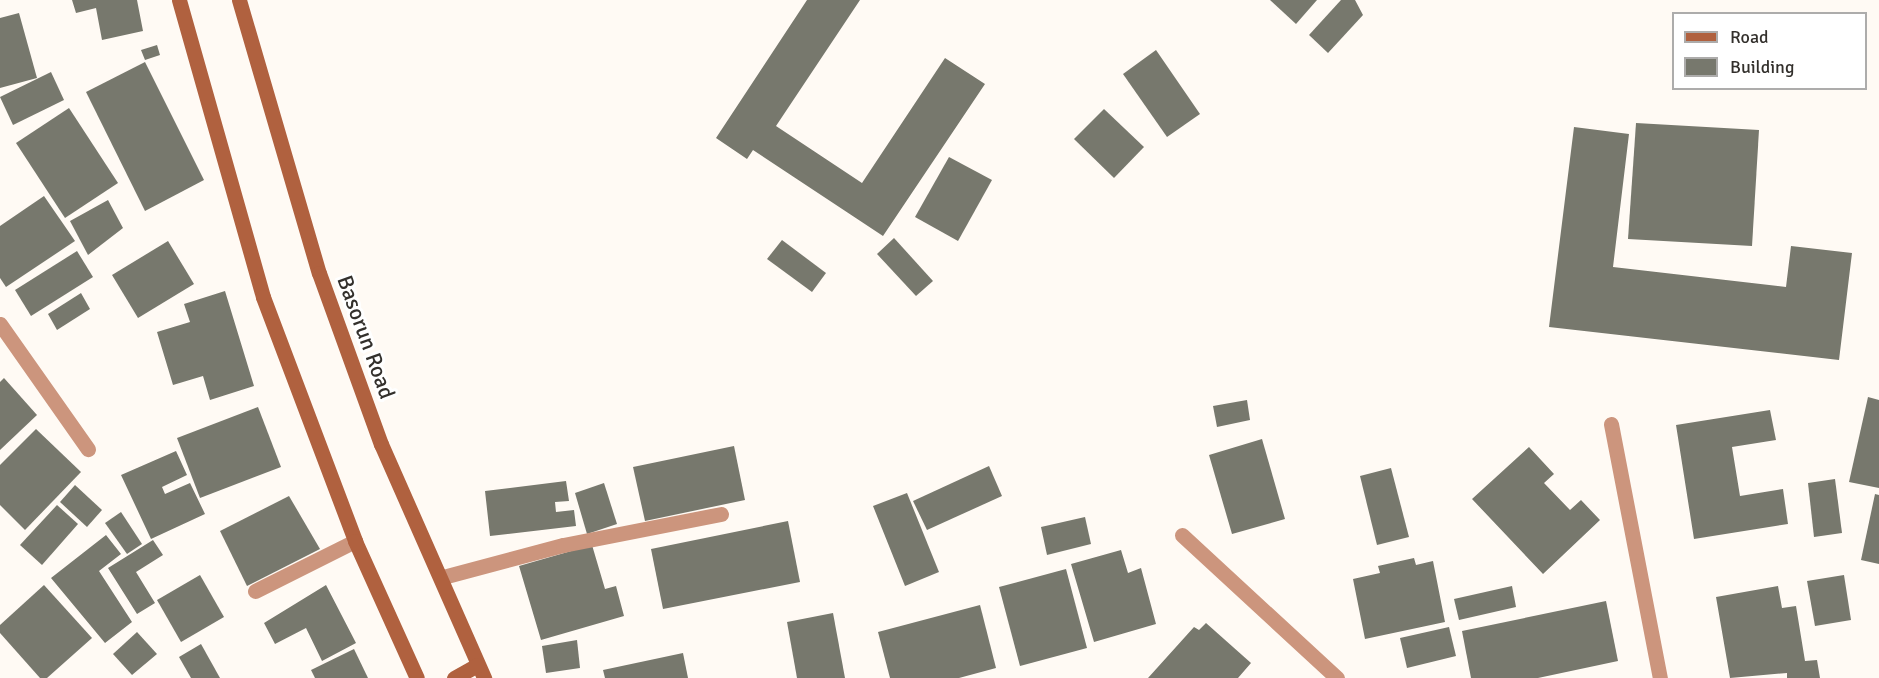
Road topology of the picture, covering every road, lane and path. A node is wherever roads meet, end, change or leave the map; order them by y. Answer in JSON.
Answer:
{"nodes":[{"id":1,"x":179,"y":0,"type":"edge"},
{"id":2,"x":239,"y":0,"type":"edge"},
{"id":3,"x":0,"y":324,"type":"edge"},
{"id":4,"x":1611,"y":424,"type":"dead end"},
{"id":5,"x":88,"y":449,"type":"dead end"},
{"id":6,"x":721,"y":514,"type":"dead end"},
{"id":7,"x":1182,"y":535,"type":"dead end"},
{"id":8,"x":355,"y":541,"type":"junction"},
{"id":9,"x":443,"y":577,"type":"junction"},
{"id":10,"x":255,"y":591,"type":"dead end"},
{"id":11,"x":481,"y":672,"type":"edge"},
{"id":12,"x":417,"y":678,"type":"edge"},
{"id":13,"x":454,"y":678,"type":"edge"},
{"id":14,"x":1337,"y":678,"type":"edge"},
{"id":15,"x":1660,"y":678,"type":"edge"}],
"edges":[{"from":1,"to":8,"type":"main road"},
{"from":2,"to":9,"type":"main road","name":"Basorun Road"},
{"from":3,"to":5,"type":"street"},
{"from":4,"to":15,"type":"street"},
{"from":6,"to":9,"type":"street"},
{"from":7,"to":14,"type":"street"},
{"from":8,"to":10,"type":"street"},
{"from":8,"to":12,"type":"main road"},
{"from":9,"to":11,"type":"main road","name":"Basorun Road"},
{"from":11,"to":13,"type":"main road"}]}
